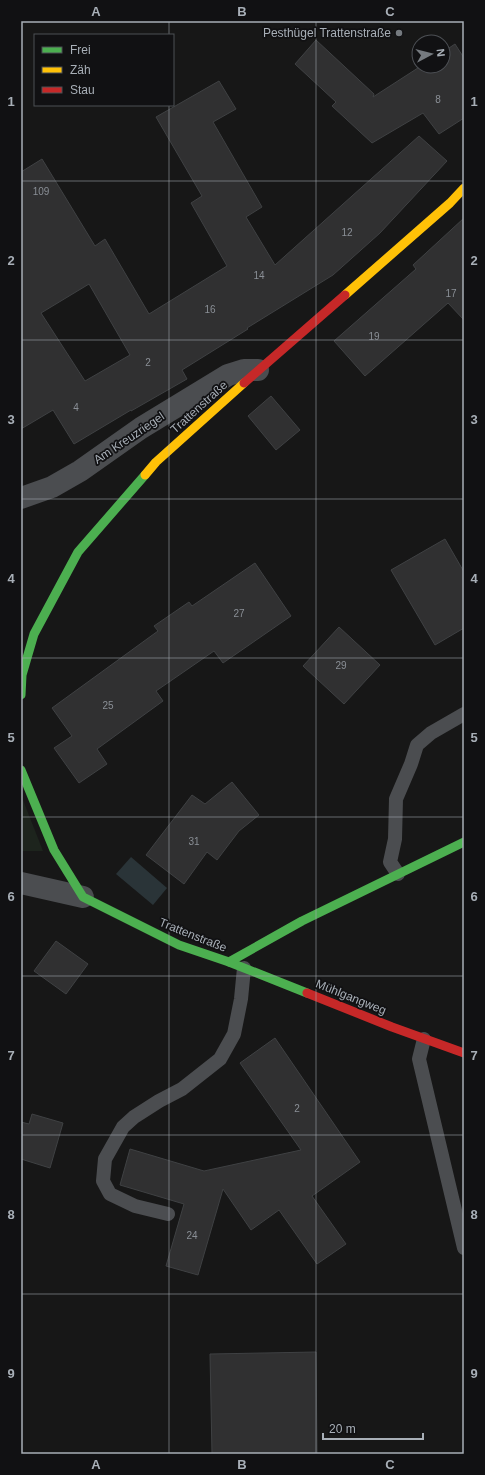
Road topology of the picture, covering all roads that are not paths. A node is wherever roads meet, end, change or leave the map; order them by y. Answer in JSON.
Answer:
{"nodes":[{"id":1,"x":464,"y":188,"type":"edge"},
{"id":2,"x":258,"y":370,"type":"junction"},
{"id":3,"x":21,"y":498,"type":"edge"},
{"id":4,"x":21,"y":695,"type":"edge"},
{"id":5,"x":464,"y":714,"type":"edge"},
{"id":6,"x":21,"y":770,"type":"edge"},
{"id":7,"x":464,"y":842,"type":"edge"},
{"id":8,"x":398,"y":874,"type":"junction"},
{"id":9,"x":21,"y":883,"type":"edge"},
{"id":10,"x":83,"y":897,"type":"junction"},
{"id":11,"x":229,"y":962,"type":"junction"},
{"id":12,"x":244,"y":968,"type":"junction"},
{"id":13,"x":424,"y":1039,"type":"junction"},
{"id":14,"x":464,"y":1053,"type":"edge"},
{"id":15,"x":168,"y":1214,"type":"dead end"},
{"id":16,"x":464,"y":1248,"type":"edge"}],
"edges":[{"from":1,"to":2,"type":"street","name":"Trattenstraße"},
{"from":2,"to":3,"type":"street","name":"Am Kreuzriegel"},
{"from":2,"to":4,"type":"street","name":"Trattenstraße"},
{"from":5,"to":8,"type":"lane"},
{"from":6,"to":10,"type":"street"},
{"from":7,"to":8,"type":"street","name":"Trattenstraße"},
{"from":8,"to":11,"type":"street","name":"Trattenstraße"},
{"from":9,"to":10,"type":"street"},
{"from":10,"to":11,"type":"street","name":"Trattenstraße"},
{"from":11,"to":12,"type":"street","name":"Mühlgangweg"},
{"from":12,"to":13,"type":"street","name":"Mühlgangweg"},
{"from":12,"to":15,"type":"lane"},
{"from":13,"to":14,"type":"street","name":"Mühlgangweg"},
{"from":13,"to":16,"type":"lane"}]}
